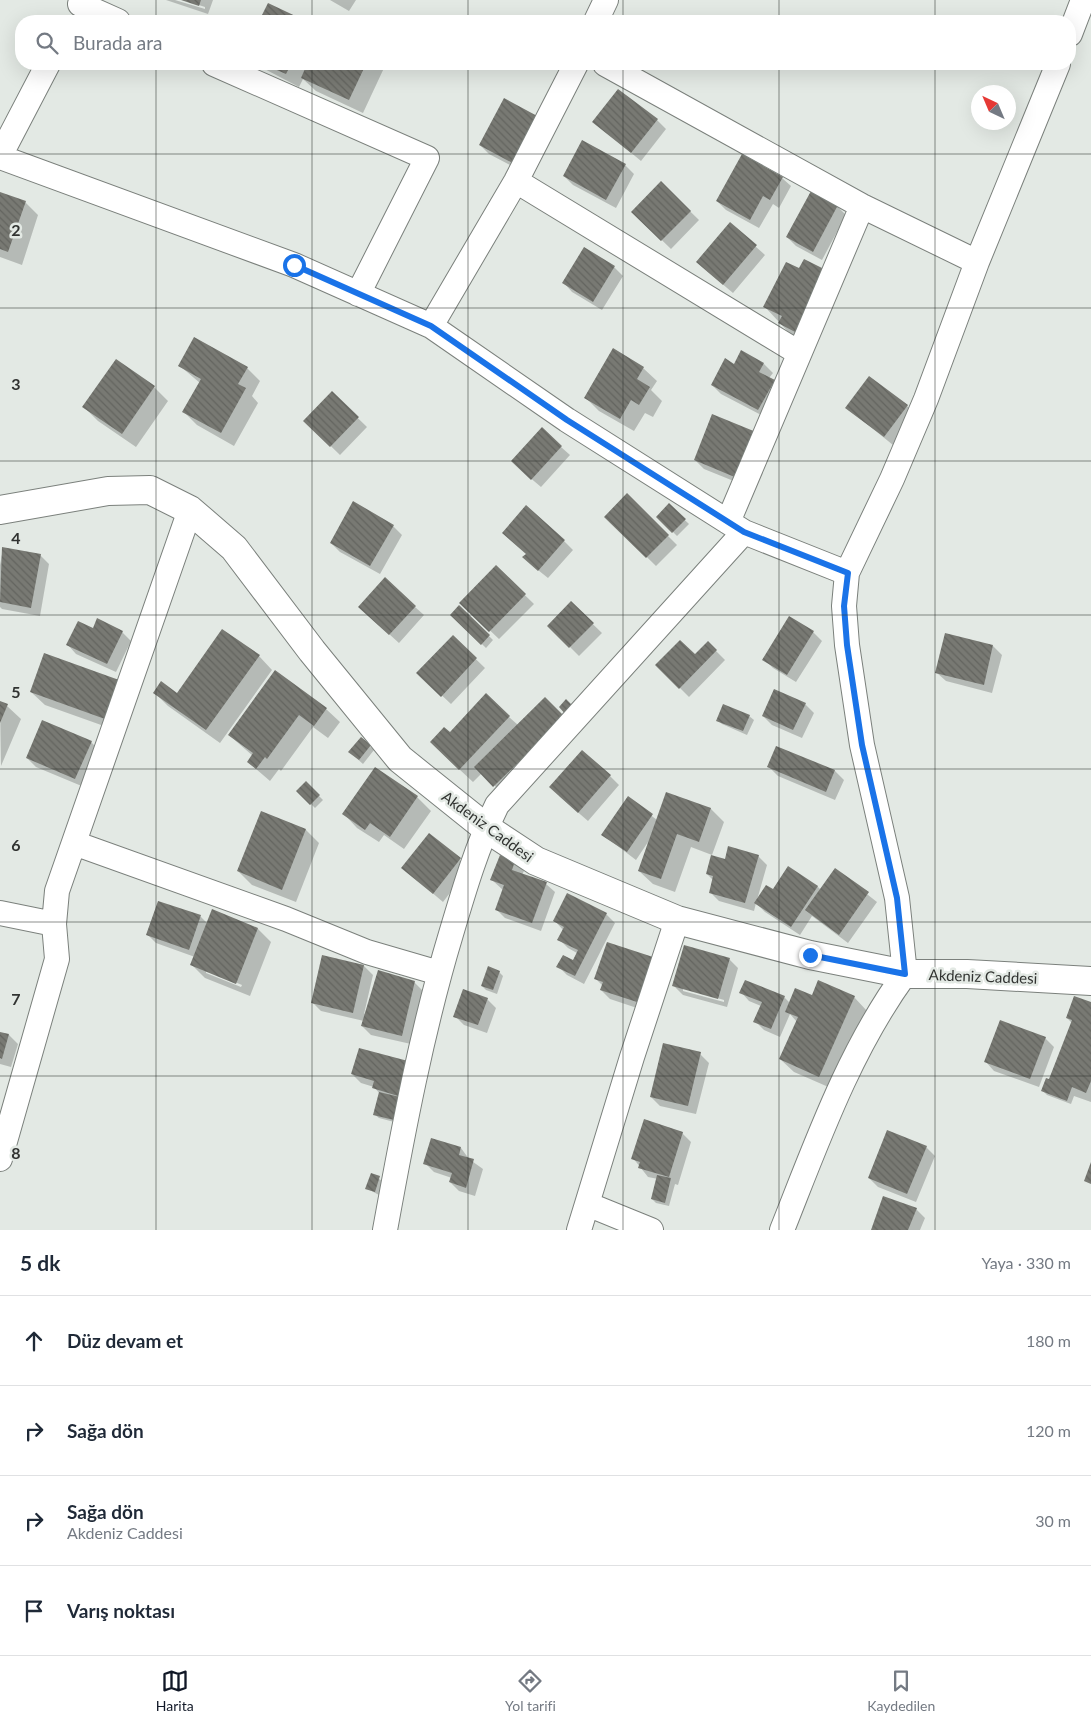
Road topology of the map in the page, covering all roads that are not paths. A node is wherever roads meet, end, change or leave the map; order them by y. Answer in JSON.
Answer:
{"nodes":[{"id":1,"x":606,"y":0,"type":"edge"},
{"id":2,"x":1084,"y":0,"type":"edge"},
{"id":3,"x":77,"y":8,"type":"edge"},
{"id":4,"x":99,"y":15,"type":"edge"},
{"id":5,"x":599,"y":15,"type":"edge"},
{"id":6,"x":1076,"y":19,"type":"edge"},
{"id":7,"x":45,"y":70,"type":"edge"},
{"id":8,"x":228,"y":70,"type":"edge"},
{"id":9,"x":573,"y":70,"type":"edge"},
{"id":10,"x":616,"y":70,"type":"edge"},
{"id":11,"x":1056,"y":70,"type":"edge"},
{"id":12,"x":0,"y":157,"type":"edge"},
{"id":13,"x":516,"y":181,"type":"junction"},
{"id":14,"x":862,"y":206,"type":"junction"},
{"id":15,"x":977,"y":262,"type":"junction"},
{"id":16,"x":358,"y":294,"type":"junction"},
{"id":17,"x":431,"y":326,"type":"junction"},
{"id":18,"x":798,"y":353,"type":"junction"},
{"id":19,"x":0,"y":510,"type":"edge"},
{"id":20,"x":190,"y":510,"type":"junction"},
{"id":21,"x":736,"y":527,"type":"junction"},
{"id":22,"x":848,"y":573,"type":"junction"},
{"id":23,"x":486,"y":828,"type":"junction"},
{"id":24,"x":74,"y":844,"type":"junction"},
{"id":25,"x":0,"y":913,"type":"edge"},
{"id":26,"x":677,"y":920,"type":"junction"},
{"id":27,"x":54,"y":924,"type":"junction"},
{"id":28,"x":439,"y":973,"type":"junction"},
{"id":29,"x":905,"y":974,"type":"junction"},
{"id":30,"x":1091,"y":981,"type":"edge"},
{"id":31,"x":0,"y":1159,"type":"edge"},
{"id":32,"x":587,"y":1204,"type":"junction"},
{"id":33,"x":385,"y":1230,"type":"edge"},
{"id":34,"x":580,"y":1230,"type":"edge"},
{"id":35,"x":652,"y":1230,"type":"edge"},
{"id":36,"x":782,"y":1230,"type":"edge"}],
"edges":[{"from":1,"to":5,"type":"street"},
{"from":2,"to":6,"type":"street"},
{"from":3,"to":4,"type":"street"},
{"from":7,"to":12,"type":"street"},
{"from":8,"to":16,"type":"street"},
{"from":9,"to":13,"type":"street"},
{"from":10,"to":14,"type":"street"},
{"from":11,"to":15,"type":"street"},
{"from":12,"to":16,"type":"street"},
{"from":13,"to":17,"type":"street"},
{"from":13,"to":18,"type":"street"},
{"from":14,"to":15,"type":"street"},
{"from":14,"to":18,"type":"street"},
{"from":15,"to":22,"type":"street"},
{"from":16,"to":17,"type":"street"},
{"from":17,"to":21,"type":"street"},
{"from":18,"to":21,"type":"street"},
{"from":19,"to":20,"type":"street","name":"Akdeniz Caddesi"},
{"from":20,"to":23,"type":"street","name":"Akdeniz Caddesi"},
{"from":20,"to":24,"type":"street"},
{"from":21,"to":22,"type":"street"},
{"from":21,"to":23,"type":"street"},
{"from":22,"to":29,"type":"street"},
{"from":23,"to":26,"type":"street","name":"Akdeniz Caddesi"},
{"from":23,"to":28,"type":"street"},
{"from":24,"to":27,"type":"street"},
{"from":24,"to":28,"type":"street"},
{"from":25,"to":27,"type":"street"},
{"from":26,"to":29,"type":"street","name":"Akdeniz Caddesi"},
{"from":26,"to":32,"type":"street"},
{"from":27,"to":31,"type":"street"},
{"from":28,"to":33,"type":"street"},
{"from":29,"to":30,"type":"street","name":"Akdeniz Caddesi"},
{"from":29,"to":36,"type":"street"},
{"from":32,"to":34,"type":"street"},
{"from":32,"to":35,"type":"street"}]}
